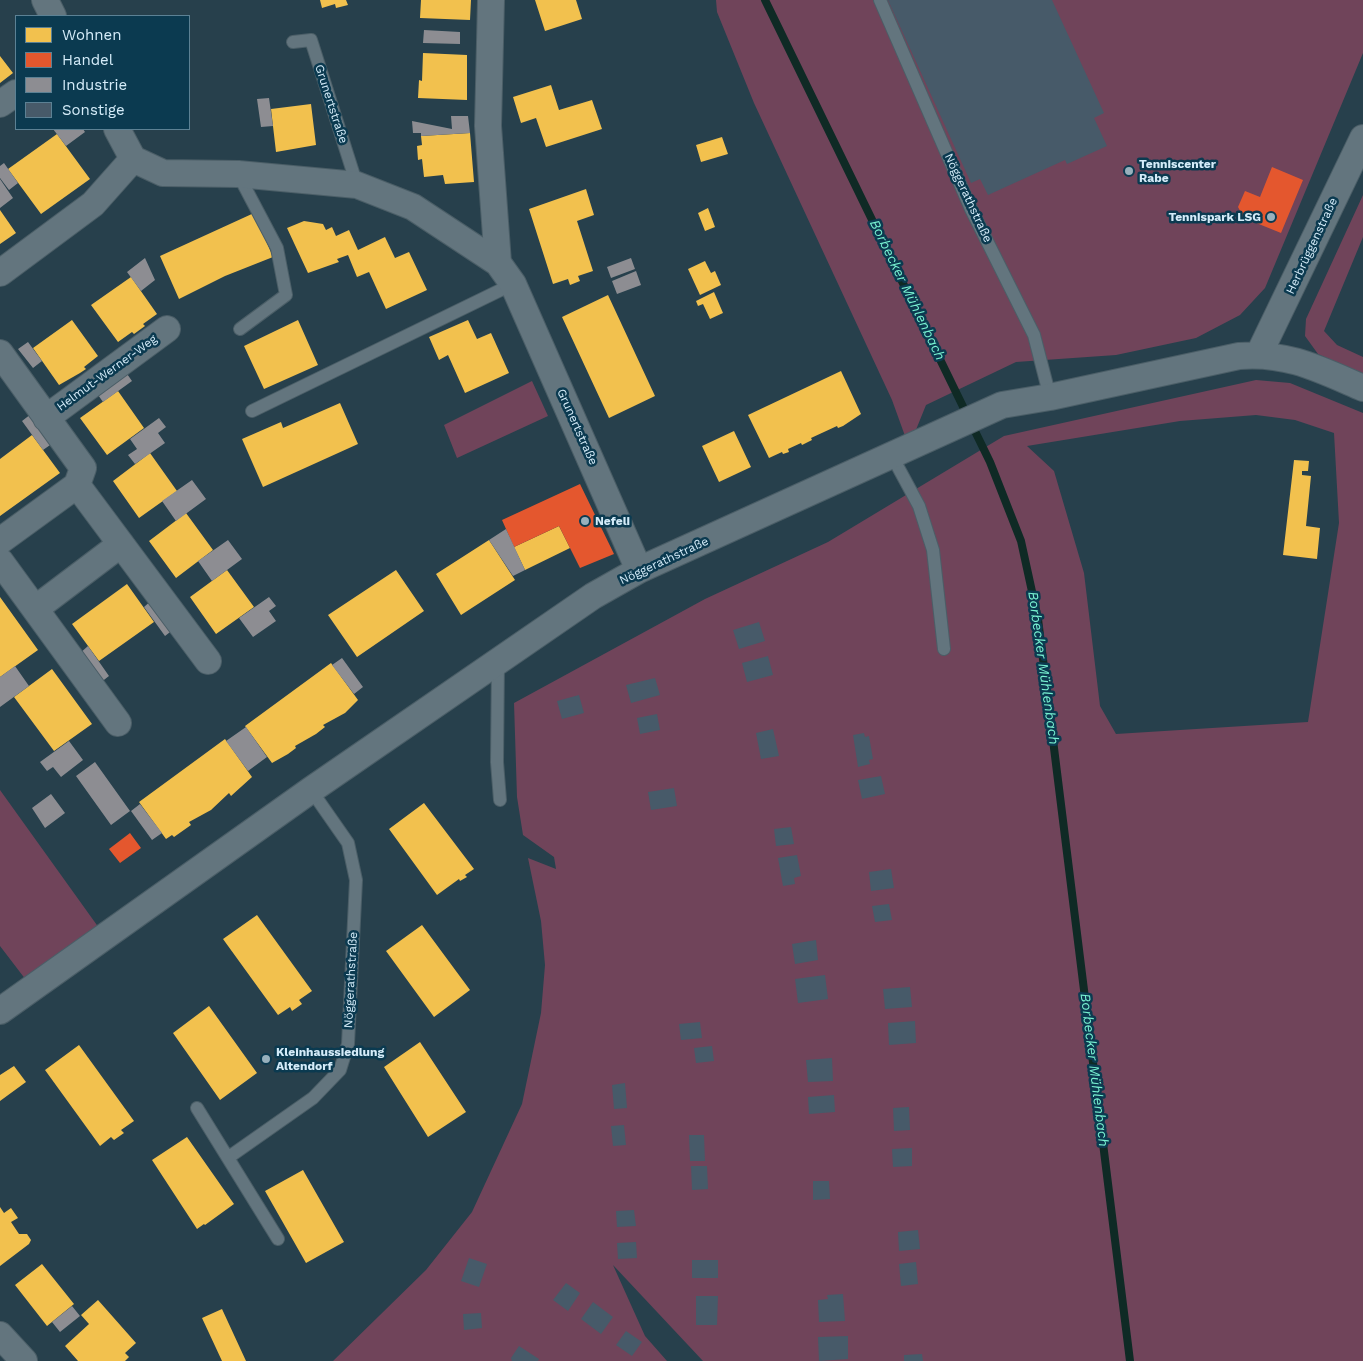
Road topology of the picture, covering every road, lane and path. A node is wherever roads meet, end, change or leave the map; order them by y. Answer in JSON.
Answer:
{"nodes":[{"id":1,"x":45,"y":0,"type":"edge"},
{"id":2,"x":491,"y":0,"type":"edge"},
{"id":3,"x":880,"y":0,"type":"edge"},
{"id":4,"x":53,"y":15,"type":"edge"},
{"id":5,"x":293,"y":42,"type":"dead end"},
{"id":6,"x":15,"y":94,"type":"edge"},
{"id":7,"x":0,"y":104,"type":"edge"},
{"id":8,"x":118,"y":130,"type":"edge"},
{"id":9,"x":1363,"y":138,"type":"edge"},
{"id":10,"x":133,"y":159,"type":"junction"},
{"id":11,"x":238,"y":174,"type":"junction"},
{"id":12,"x":357,"y":185,"type":"junction"},
{"id":13,"x":498,"y":263,"type":"junction"},
{"id":14,"x":0,"y":273,"type":"edge"},
{"id":15,"x":514,"y":284,"type":"junction"},
{"id":16,"x":167,"y":329,"type":"dead end"},
{"id":17,"x":240,"y":329,"type":"dead end"},
{"id":18,"x":1259,"y":354,"type":"junction"},
{"id":19,"x":3,"y":362,"type":"edge"},
{"id":20,"x":1363,"y":388,"type":"edge"},
{"id":21,"x":1050,"y":397,"type":"junction"},
{"id":22,"x":252,"y":411,"type":"dead end"},
{"id":23,"x":46,"y":418,"type":"junction"},
{"id":24,"x":892,"y":456,"type":"junction"},
{"id":25,"x":76,"y":485,"type":"junction"},
{"id":26,"x":0,"y":541,"type":"edge"},
{"id":27,"x":121,"y":544,"type":"junction"},
{"id":28,"x":0,"y":561,"type":"edge"},
{"id":29,"x":639,"y":570,"type":"junction"},
{"id":30,"x":35,"y":608,"type":"junction"},
{"id":31,"x":944,"y":649,"type":"dead end"},
{"id":32,"x":498,"y":660,"type":"junction"},
{"id":33,"x":208,"y":661,"type":"dead end"},
{"id":34,"x":118,"y":723,"type":"dead end"},
{"id":35,"x":311,"y":790,"type":"junction"},
{"id":36,"x":500,"y":800,"type":"dead end"},
{"id":37,"x":0,"y":1011,"type":"edge"},
{"id":38,"x":197,"y":1108,"type":"dead end"},
{"id":39,"x":229,"y":1157,"type":"junction"},
{"id":40,"x":278,"y":1238,"type":"dead end"},
{"id":41,"x":0,"y":1335,"type":"edge"},
{"id":42,"x":24,"y":1361,"type":"edge"}],
"edges":[{"from":1,"to":4,"type":"street"},
{"from":2,"to":13,"type":"street"},
{"from":3,"to":21,"type":"lane","name":"Nöggerathstraße"},
{"from":5,"to":12,"type":"lane","name":"Grunertstraße"},
{"from":6,"to":7,"type":"street"},
{"from":8,"to":10,"type":"street"},
{"from":9,"to":18,"type":"street","name":"Herbrüggenstraße"},
{"from":10,"to":11,"type":"street","name":"Grunertstraße"},
{"from":10,"to":14,"type":"street"},
{"from":11,"to":12,"type":"street","name":"Grunertstraße"},
{"from":11,"to":17,"type":"lane"},
{"from":12,"to":13,"type":"street","name":"Grunertstraße"},
{"from":13,"to":15,"type":"street","name":"Grunertstraße"},
{"from":15,"to":22,"type":"lane"},
{"from":15,"to":29,"type":"street","name":"Grunertstraße"},
{"from":16,"to":23,"type":"street","name":"Helmut-Werner-Weg"},
{"from":18,"to":20,"type":"street","name":"Nöggerathstraße"},
{"from":18,"to":21,"type":"street","name":"Nöggerathstraße"},
{"from":19,"to":23,"type":"street","name":"Helmut-Werner-Weg"},
{"from":21,"to":24,"type":"street","name":"Nöggerathstraße"},
{"from":23,"to":25,"type":"street","name":"Helmut-Werner-Weg"},
{"from":24,"to":29,"type":"street","name":"Nöggerathstraße"},
{"from":24,"to":31,"type":"lane"},
{"from":25,"to":26,"type":"street"},
{"from":25,"to":27,"type":"street"},
{"from":27,"to":30,"type":"street"},
{"from":27,"to":33,"type":"street"},
{"from":28,"to":30,"type":"street"},
{"from":29,"to":32,"type":"street","name":"Nöggerathstraße"},
{"from":30,"to":34,"type":"street"},
{"from":32,"to":35,"type":"street","name":"Nöggerathstraße"},
{"from":32,"to":36,"type":"lane"},
{"from":35,"to":37,"type":"street","name":"Nöggerathstraße"},
{"from":35,"to":39,"type":"lane","name":"Nöggerathstraße"},
{"from":38,"to":39,"type":"lane"},
{"from":39,"to":40,"type":"lane"},
{"from":41,"to":42,"type":"street"}]}
